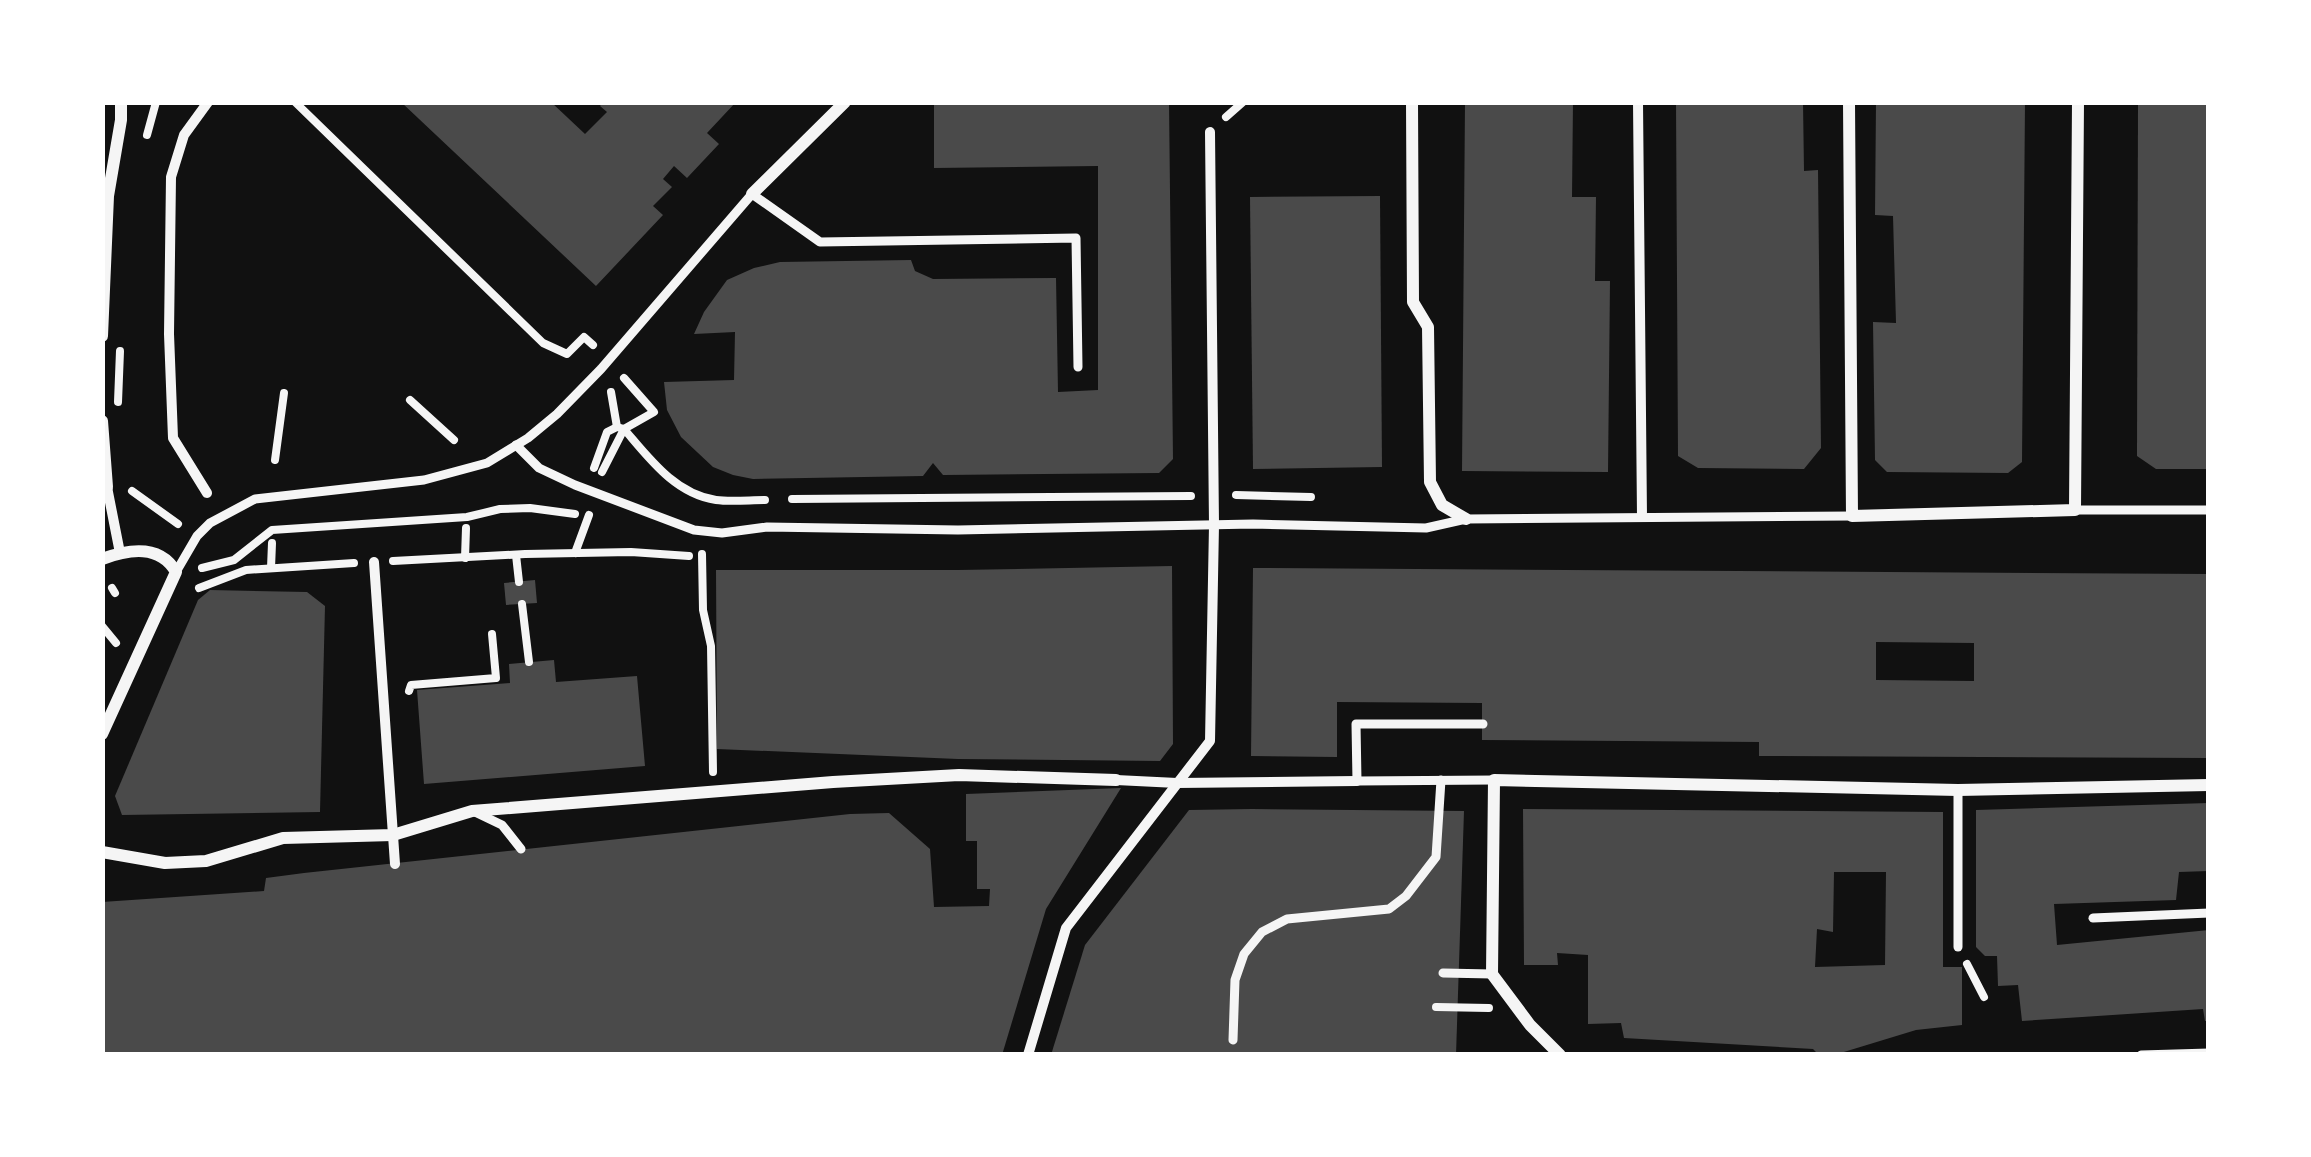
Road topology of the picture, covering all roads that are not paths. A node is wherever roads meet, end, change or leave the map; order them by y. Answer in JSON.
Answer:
{"nodes":[{"id":1,"x":121,"y":102,"type":"edge"},
{"id":2,"x":208,"y":102,"type":"edge"},
{"id":3,"x":844,"y":102,"type":"edge"},
{"id":4,"x":1412,"y":102,"type":"edge"},
{"id":5,"x":1638,"y":102,"type":"edge"},
{"id":6,"x":1849,"y":102,"type":"edge"},
{"id":7,"x":2078,"y":102,"type":"edge"},
{"id":8,"x":1210,"y":133,"type":"dead end"},
{"id":9,"x":752,"y":194,"type":"junction"},
{"id":10,"x":102,"y":336,"type":"edge"},
{"id":11,"x":1078,"y":367,"type":"dead end"},
{"id":12,"x":102,"y":421,"type":"edge"},
{"id":13,"x":516,"y":445,"type":"junction"},
{"id":14,"x":104,"y":485,"type":"edge"},
{"id":15,"x":207,"y":493,"type":"dead end"},
{"id":16,"x":2075,"y":509,"type":"junction"},
{"id":17,"x":2209,"y":510,"type":"edge"},
{"id":18,"x":1852,"y":516,"type":"junction"},
{"id":19,"x":1642,"y":517,"type":"junction"},
{"id":20,"x":1466,"y":519,"type":"junction"},
{"id":21,"x":1214,"y":525,"type":"junction"},
{"id":22,"x":124,"y":552,"type":"junction"},
{"id":23,"x":102,"y":559,"type":"edge"},
{"id":24,"x":374,"y":562,"type":"road end"},
{"id":25,"x":176,"y":572,"type":"junction"},
{"id":26,"x":1483,"y":724,"type":"dead end"},
{"id":27,"x":102,"y":734,"type":"edge"},
{"id":28,"x":1117,"y":780,"type":"joint"},
{"id":29,"x":1442,"y":780,"type":"junction"},
{"id":30,"x":1494,"y":780,"type":"junction"},
{"id":31,"x":1357,"y":781,"type":"junction"},
{"id":32,"x":1177,"y":783,"type":"junction"},
{"id":33,"x":2209,"y":785,"type":"edge"},
{"id":34,"x":1958,"y":790,"type":"junction"},
{"id":35,"x":472,"y":811,"type":"junction"},
{"id":36,"x":393,"y":835,"type":"junction"},
{"id":37,"x":521,"y":849,"type":"dead end"},
{"id":38,"x":102,"y":853,"type":"edge"},
{"id":39,"x":395,"y":864,"type":"dead end"},
{"id":40,"x":2209,"y":913,"type":"edge"},
{"id":41,"x":2093,"y":918,"type":"dead end"},
{"id":42,"x":1958,"y":947,"type":"road end"},
{"id":43,"x":1444,"y":973,"type":"dead end"},
{"id":44,"x":1492,"y":974,"type":"junction"},
{"id":45,"x":1233,"y":1040,"type":"dead end"},
{"id":46,"x":2209,"y":1053,"type":"edge"},
{"id":47,"x":1028,"y":1055,"type":"edge"},
{"id":48,"x":1560,"y":1055,"type":"edge"},
{"id":49,"x":2141,"y":1055,"type":"edge"}],
"edges":[{"from":1,"to":10,"type":"street"},
{"from":2,"to":15,"type":"street"},
{"from":3,"to":9,"type":"street"},
{"from":4,"to":20,"type":"street"},
{"from":5,"to":19,"type":"street"},
{"from":6,"to":18,"type":"street"},
{"from":7,"to":16,"type":"street"},
{"from":8,"to":21,"type":"street"},
{"from":9,"to":11,"type":"lane"},
{"from":9,"to":13,"type":"lane"},
{"from":12,"to":14,"type":"street"},
{"from":13,"to":21,"type":"lane"},
{"from":13,"to":25,"type":"lane"},
{"from":14,"to":22,"type":"street"},
{"from":16,"to":17,"type":"lane"},
{"from":16,"to":18,"type":"street"},
{"from":18,"to":19,"type":"lane"},
{"from":19,"to":20,"type":"lane"},
{"from":20,"to":21,"type":"lane"},
{"from":21,"to":32,"type":"street"},
{"from":22,"to":23,"type":"street"},
{"from":22,"to":25,"type":"street"},
{"from":24,"to":36,"type":"street"},
{"from":25,"to":27,"type":"street"},
{"from":26,"to":31,"type":"lane"},
{"from":28,"to":32,"type":"street"},
{"from":28,"to":35,"type":"street"},
{"from":29,"to":30,"type":"lane"},
{"from":29,"to":31,"type":"lane"},
{"from":29,"to":45,"type":"lane"},
{"from":30,"to":34,"type":"street"},
{"from":30,"to":44,"type":"street"},
{"from":31,"to":32,"type":"street"},
{"from":32,"to":47,"type":"street"},
{"from":33,"to":34,"type":"street"},
{"from":34,"to":42,"type":"lane"},
{"from":35,"to":36,"type":"street"},
{"from":35,"to":37,"type":"lane"},
{"from":36,"to":38,"type":"street"},
{"from":36,"to":39,"type":"street"},
{"from":40,"to":41,"type":"lane"},
{"from":43,"to":44,"type":"lane"},
{"from":44,"to":48,"type":"street"},
{"from":46,"to":49,"type":"lane"}]}
